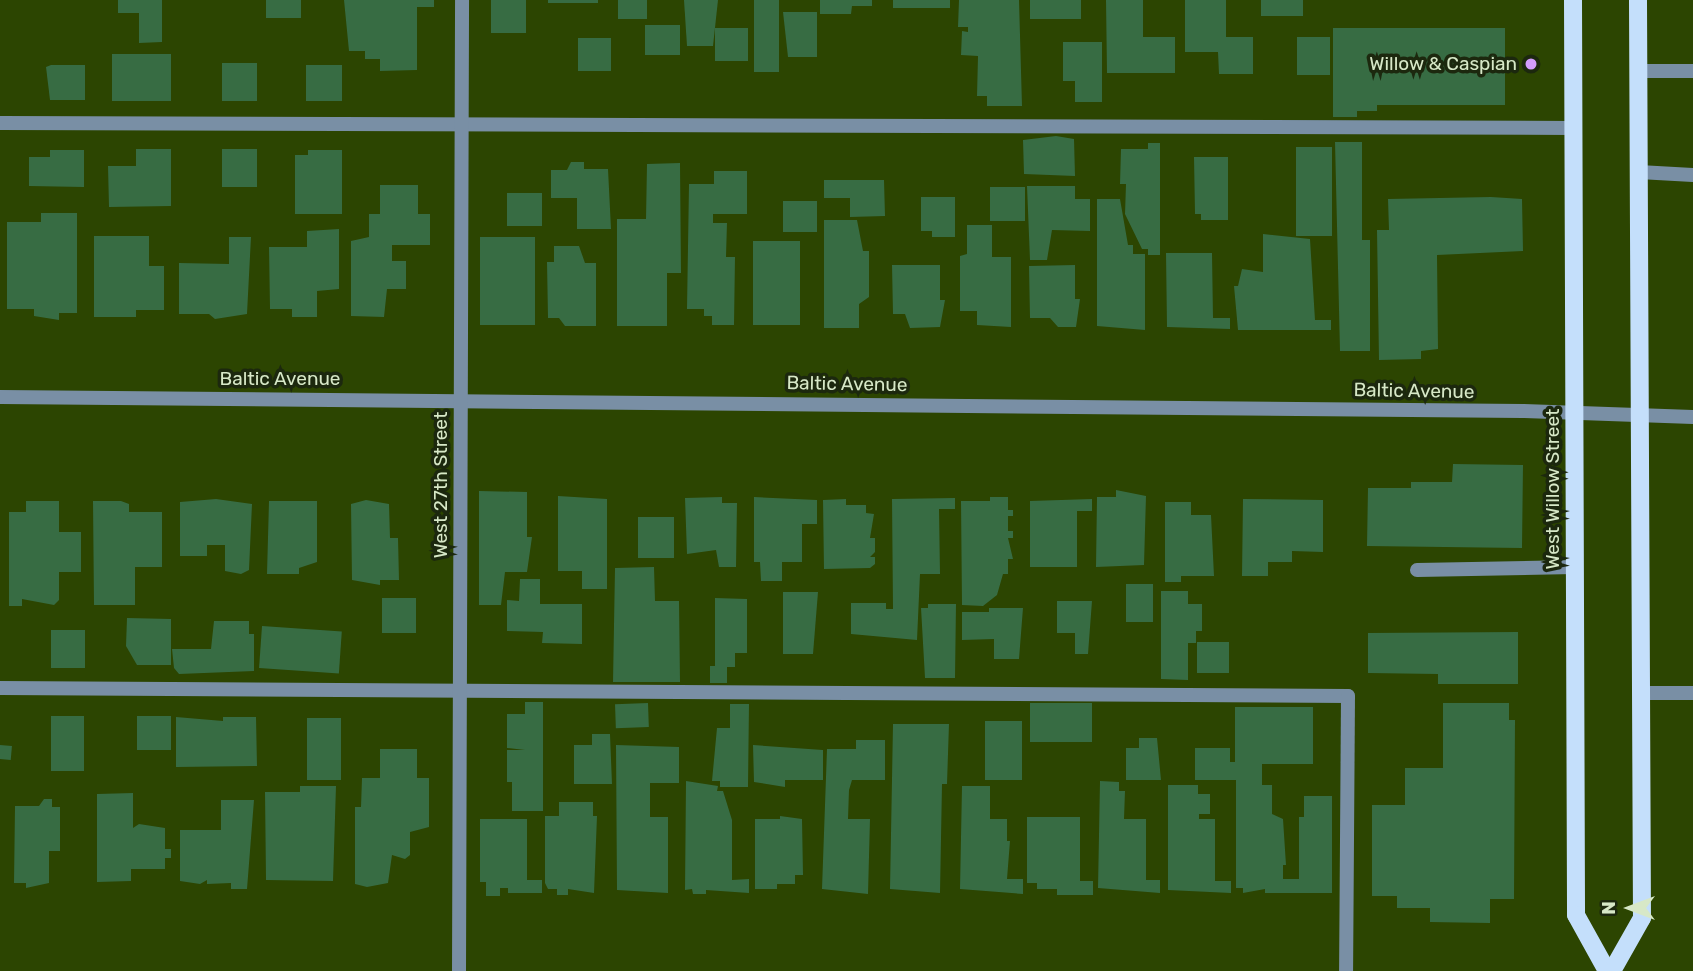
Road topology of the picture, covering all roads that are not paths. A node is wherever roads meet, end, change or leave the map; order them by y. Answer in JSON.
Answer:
{"nodes":[{"id":1,"x":462,"y":0,"type":"edge"},
{"id":2,"x":1573,"y":0,"type":"edge"},
{"id":3,"x":1638,"y":0,"type":"edge"},
{"id":4,"x":1638,"y":71,"type":"junction"},
{"id":5,"x":1693,"y":71,"type":"edge"},
{"id":6,"x":0,"y":122,"type":"edge"},
{"id":7,"x":461,"y":124,"type":"junction"},
{"id":8,"x":1574,"y":128,"type":"junction"},
{"id":9,"x":1639,"y":172,"type":"junction"},
{"id":10,"x":1693,"y":175,"type":"edge"},
{"id":11,"x":0,"y":397,"type":"edge"},
{"id":12,"x":460,"y":399,"type":"junction"},
{"id":13,"x":1573,"y":413,"type":"junction"},
{"id":14,"x":1639,"y":415,"type":"junction"},
{"id":15,"x":1693,"y":417,"type":"edge"},
{"id":16,"x":1574,"y":567,"type":"junction"},
{"id":17,"x":1417,"y":570,"type":"dead end"},
{"id":18,"x":0,"y":688,"type":"edge"},
{"id":19,"x":459,"y":688,"type":"junction"},
{"id":20,"x":1641,"y":693,"type":"junction"},
{"id":21,"x":1693,"y":693,"type":"edge"},
{"id":22,"x":459,"y":971,"type":"edge"},
{"id":23,"x":1346,"y":971,"type":"edge"},
{"id":24,"x":1607,"y":971,"type":"edge"},
{"id":25,"x":1612,"y":971,"type":"edge"}],
"edges":[{"from":1,"to":7,"type":"street","name":"West 27th Street"},
{"from":2,"to":8,"type":"main road","name":"West Willow Street"},
{"from":3,"to":4,"type":"main road"},
{"from":4,"to":5,"type":"street"},
{"from":4,"to":9,"type":"main road"},
{"from":6,"to":7,"type":"street"},
{"from":7,"to":8,"type":"street"},
{"from":7,"to":12,"type":"street","name":"West 27th Street"},
{"from":8,"to":13,"type":"main road","name":"West Willow Street"},
{"from":9,"to":10,"type":"street"},
{"from":9,"to":14,"type":"main road"},
{"from":11,"to":12,"type":"street","name":"Baltic Avenue"},
{"from":12,"to":13,"type":"street","name":"Baltic Avenue"},
{"from":12,"to":19,"type":"street","name":"West 27th Street"},
{"from":13,"to":14,"type":"street","name":"Baltic Avenue"},
{"from":13,"to":16,"type":"main road","name":"West Willow Street"},
{"from":14,"to":15,"type":"street","name":"Baltic Avenue"},
{"from":14,"to":20,"type":"main road"},
{"from":16,"to":17,"type":"street"},
{"from":16,"to":24,"type":"main road","name":"West Willow Street"},
{"from":18,"to":19,"type":"street"},
{"from":19,"to":22,"type":"street","name":"West 27th Street"},
{"from":19,"to":23,"type":"street"},
{"from":20,"to":21,"type":"street"},
{"from":20,"to":25,"type":"main road"}]}
